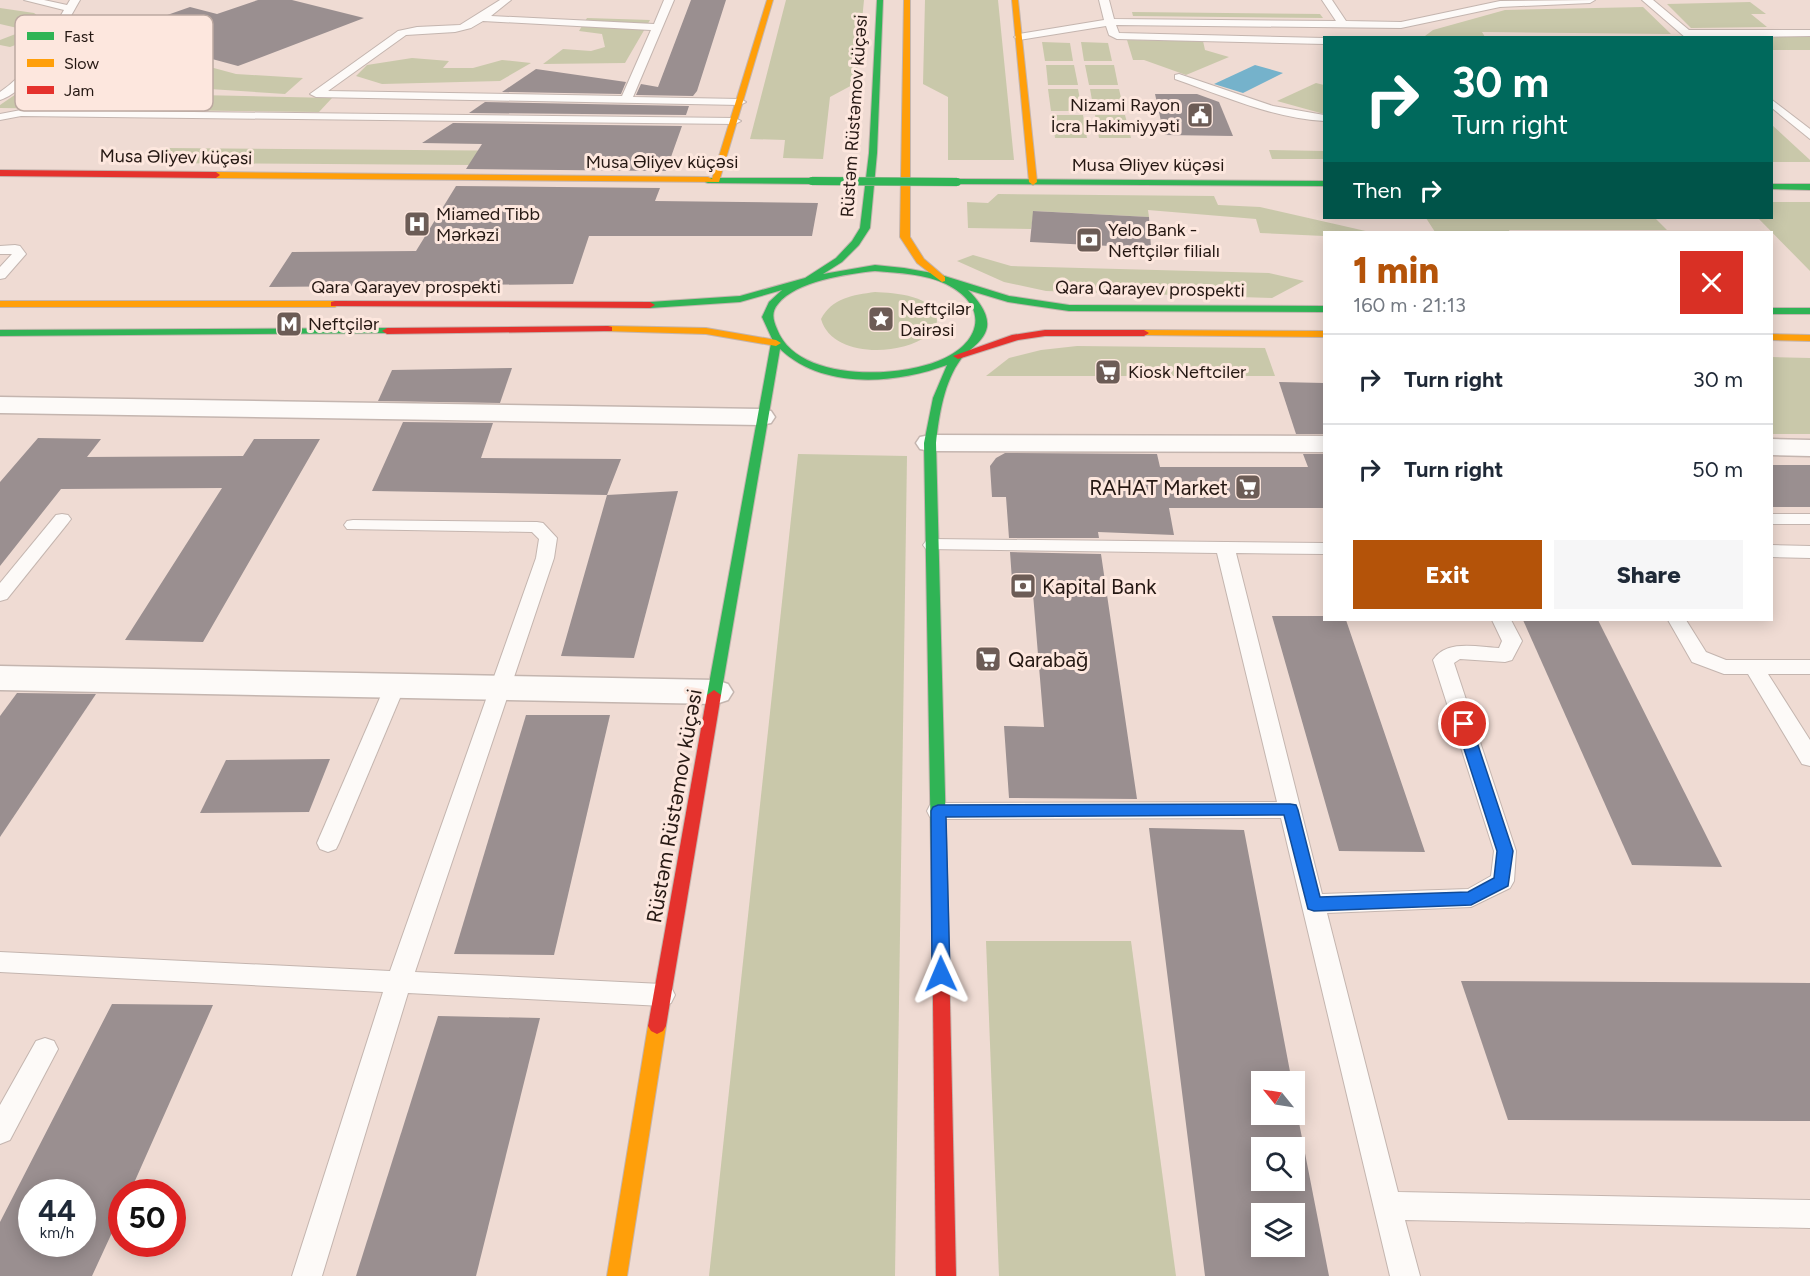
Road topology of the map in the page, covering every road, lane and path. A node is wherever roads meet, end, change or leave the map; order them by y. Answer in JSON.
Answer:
{"nodes":[{"id":1,"x":29,"y":0,"type":"edge"},
{"id":2,"x":506,"y":0,"type":"edge"},
{"id":3,"x":669,"y":0,"type":"edge"},
{"id":4,"x":770,"y":0,"type":"edge"},
{"id":5,"x":880,"y":0,"type":"edge"},
{"id":6,"x":907,"y":0,"type":"edge"},
{"id":7,"x":1015,"y":0,"type":"edge"},
{"id":8,"x":1104,"y":0,"type":"edge"},
{"id":9,"x":1327,"y":0,"type":"edge"},
{"id":10,"x":1590,"y":0,"type":"edge"},
{"id":11,"x":1647,"y":0,"type":"edge"},
{"id":12,"x":1500,"y":2,"type":"edge"},
{"id":13,"x":72,"y":4,"type":"edge"},
{"id":14,"x":480,"y":18,"type":"junction"},
{"id":15,"x":1110,"y":22,"type":"junction"},
{"id":16,"x":1343,"y":24,"type":"junction"},
{"id":17,"x":1401,"y":25,"type":"junction"},
{"id":18,"x":657,"y":27,"type":"junction"},
{"id":19,"x":1810,"y":33,"type":"edge"},
{"id":20,"x":1690,"y":35,"type":"edge"},
{"id":21,"x":1408,"y":36,"type":"edge"},
{"id":22,"x":1019,"y":37,"type":"junction"},
{"id":23,"x":1323,"y":41,"type":"edge"},
{"id":24,"x":1179,"y":77,"type":"dead end"},
{"id":25,"x":15,"y":87,"type":"edge"},
{"id":26,"x":0,"y":97,"type":"edge"},
{"id":27,"x":626,"y":101,"type":"junction"},
{"id":28,"x":740,"y":102,"type":"junction"},
{"id":29,"x":1773,"y":105,"type":"edge"},
{"id":30,"x":1785,"y":114,"type":"junction"},
{"id":31,"x":1802,"y":114,"type":"dead end"},
{"id":32,"x":0,"y":117,"type":"edge"},
{"id":33,"x":1323,"y":118,"type":"edge"},
{"id":34,"x":735,"y":121,"type":"junction"},
{"id":35,"x":1808,"y":131,"type":"edge"},
{"id":36,"x":0,"y":173,"type":"edge"},
{"id":37,"x":716,"y":180,"type":"junction"},
{"id":38,"x":1033,"y":182,"type":"junction"},
{"id":39,"x":1323,"y":184,"type":"edge"},
{"id":40,"x":1773,"y":187,"type":"edge"},
{"id":41,"x":1810,"y":187,"type":"edge"},
{"id":42,"x":0,"y":250,"type":"edge"},
{"id":43,"x":0,"y":275,"type":"edge"},
{"id":44,"x":942,"y":279,"type":"junction"},
{"id":45,"x":808,"y":280,"type":"junction"},
{"id":46,"x":0,"y":304,"type":"edge"},
{"id":47,"x":1323,"y":309,"type":"edge"},
{"id":48,"x":1773,"y":311,"type":"edge"},
{"id":49,"x":1810,"y":311,"type":"edge"},
{"id":50,"x":0,"y":333,"type":"edge"},
{"id":51,"x":1323,"y":334,"type":"edge"},
{"id":52,"x":1773,"y":337,"type":"edge"},
{"id":53,"x":1810,"y":338,"type":"edge"},
{"id":54,"x":776,"y":343,"type":"junction"},
{"id":55,"x":958,"y":356,"type":"junction"},
{"id":56,"x":0,"y":405,"type":"edge"},
{"id":57,"x":762,"y":417,"type":"junction"},
{"id":58,"x":930,"y":443,"type":"junction"},
{"id":59,"x":1323,"y":444,"type":"edge"},
{"id":60,"x":1773,"y":447,"type":"edge"},
{"id":61,"x":1810,"y":448,"type":"edge"},
{"id":62,"x":62,"y":519,"type":"dead end"},
{"id":63,"x":1773,"y":519,"type":"edge"},
{"id":64,"x":1810,"y":519,"type":"edge"},
{"id":65,"x":353,"y":525,"type":"dead end"},
{"id":66,"x":932,"y":545,"type":"junction"},
{"id":67,"x":1226,"y":548,"type":"junction"},
{"id":68,"x":1323,"y":548,"type":"edge"},
{"id":69,"x":1773,"y":551,"type":"edge"},
{"id":70,"x":1810,"y":552,"type":"edge"},
{"id":71,"x":0,"y":596,"type":"edge"},
{"id":72,"x":1502,"y":621,"type":"edge"},
{"id":73,"x":1678,"y":621,"type":"edge"},
{"id":74,"x":1754,"y":667,"type":"junction"},
{"id":75,"x":1810,"y":667,"type":"edge"},
{"id":76,"x":0,"y":678,"type":"edge"},
{"id":77,"x":395,"y":686,"type":"junction"},
{"id":78,"x":501,"y":688,"type":"junction"},
{"id":79,"x":716,"y":692,"type":"junction"},
{"id":80,"x":1810,"y":758,"type":"edge"},
{"id":81,"x":1290,"y":810,"type":"junction"},
{"id":82,"x":938,"y":811,"type":"junction"},
{"id":83,"x":328,"y":843,"type":"dead end"},
{"id":84,"x":1314,"y":904,"type":"junction"},
{"id":85,"x":0,"y":963,"type":"edge"},
{"id":86,"x":399,"y":982,"type":"junction"},
{"id":87,"x":662,"y":995,"type":"junction"},
{"id":88,"x":45,"y":1049,"type":"dead end"},
{"id":89,"x":0,"y":1131,"type":"edge"},
{"id":90,"x":1388,"y":1206,"type":"junction"},
{"id":91,"x":1810,"y":1214,"type":"edge"},
{"id":92,"x":307,"y":1276,"type":"edge"},
{"id":93,"x":617,"y":1276,"type":"edge"},
{"id":94,"x":946,"y":1276,"type":"edge"},
{"id":95,"x":1405,"y":1276,"type":"edge"}],
"edges":[{"from":1,"to":13,"type":"lane"},
{"from":2,"to":14,"type":"lane"},
{"from":3,"to":18,"type":"lane"},
{"from":4,"to":28,"type":"main road"},
{"from":5,"to":45,"type":"main road","name":"Rüstəm Rüstəmov küçəsi"},
{"from":6,"to":44,"type":"main road"},
{"from":7,"to":22,"type":"main road"},
{"from":8,"to":15,"type":"lane"},
{"from":9,"to":16,"type":"lane"},
{"from":10,"to":12,"type":"lane"},
{"from":11,"to":20,"type":"lane"},
{"from":12,"to":17,"type":"lane"},
{"from":14,"to":18,"type":"lane"},
{"from":14,"to":27,"type":"lane"},
{"from":15,"to":16,"type":"lane"},
{"from":15,"to":22,"type":"lane"},
{"from":15,"to":23,"type":"lane"},
{"from":16,"to":17,"type":"lane"},
{"from":17,"to":21,"type":"lane"},
{"from":18,"to":27,"type":"lane"},
{"from":19,"to":20,"type":"lane"},
{"from":22,"to":38,"type":"main road"},
{"from":24,"to":33,"type":"lane"},
{"from":25,"to":26,"type":"lane"},
{"from":27,"to":28,"type":"lane"},
{"from":28,"to":34,"type":"main road"},
{"from":29,"to":30,"type":"lane"},
{"from":30,"to":31,"type":"lane"},
{"from":30,"to":35,"type":"lane"},
{"from":32,"to":34,"type":"lane"},
{"from":34,"to":37,"type":"main road"},
{"from":36,"to":37,"type":"main road","name":"Musa Əliyev küçəsi"},
{"from":37,"to":38,"type":"main road","name":"Musa Əliyev küçəsi","bridge":true},
{"from":38,"to":39,"type":"main road","name":"Musa Əliyev küçəsi"},
{"from":40,"to":41,"type":"main road"},
{"from":42,"to":43,"type":"lane"},
{"from":44,"to":45,"type":"main road","name":"Qara Qarayev prospekti"},
{"from":44,"to":47,"type":"main road","name":"Qara Qarayev prospekti"},
{"from":44,"to":55,"type":"main road"},
{"from":45,"to":46,"type":"main road","name":"Qara Qarayev prospekti"},
{"from":45,"to":54,"type":"main road"},
{"from":48,"to":49,"type":"main road"},
{"from":50,"to":54,"type":"main road"},
{"from":51,"to":55,"type":"main road"},
{"from":52,"to":53,"type":"main road"},
{"from":54,"to":55,"type":"main road"},
{"from":54,"to":57,"type":"main road","name":"Rüstəm Rüstəmov küçəsi"},
{"from":55,"to":58,"type":"main road"},
{"from":56,"to":57,"type":"street"},
{"from":57,"to":79,"type":"main road","name":"Rüstəm Rüstəmov küçəsi"},
{"from":58,"to":59,"type":"street"},
{"from":58,"to":66,"type":"main road"},
{"from":60,"to":61,"type":"street"},
{"from":62,"to":71,"type":"lane"},
{"from":63,"to":64,"type":"lane"},
{"from":65,"to":78,"type":"lane"},
{"from":66,"to":67,"type":"lane"},
{"from":66,"to":82,"type":"main road"},
{"from":67,"to":68,"type":"lane"},
{"from":67,"to":81,"type":"lane"},
{"from":69,"to":70,"type":"lane"},
{"from":72,"to":84,"type":"lane"},
{"from":73,"to":74,"type":"lane"},
{"from":74,"to":75,"type":"lane"},
{"from":74,"to":80,"type":"lane"},
{"from":76,"to":77,"type":"street"},
{"from":77,"to":78,"type":"street"},
{"from":77,"to":83,"type":"lane"},
{"from":78,"to":79,"type":"street"},
{"from":78,"to":86,"type":"lane"},
{"from":79,"to":87,"type":"main road","name":"Rüstəm Rüstəmov küçəsi"},
{"from":81,"to":82,"type":"lane"},
{"from":81,"to":84,"type":"lane"},
{"from":82,"to":94,"type":"main road"},
{"from":84,"to":90,"type":"lane"},
{"from":85,"to":86,"type":"lane"},
{"from":86,"to":87,"type":"lane"},
{"from":86,"to":92,"type":"lane"},
{"from":87,"to":93,"type":"main road","name":"Rüstəm Rüstəmov küçəsi"},
{"from":88,"to":89,"type":"lane"},
{"from":90,"to":91,"type":"lane"},
{"from":90,"to":95,"type":"lane"}]}
